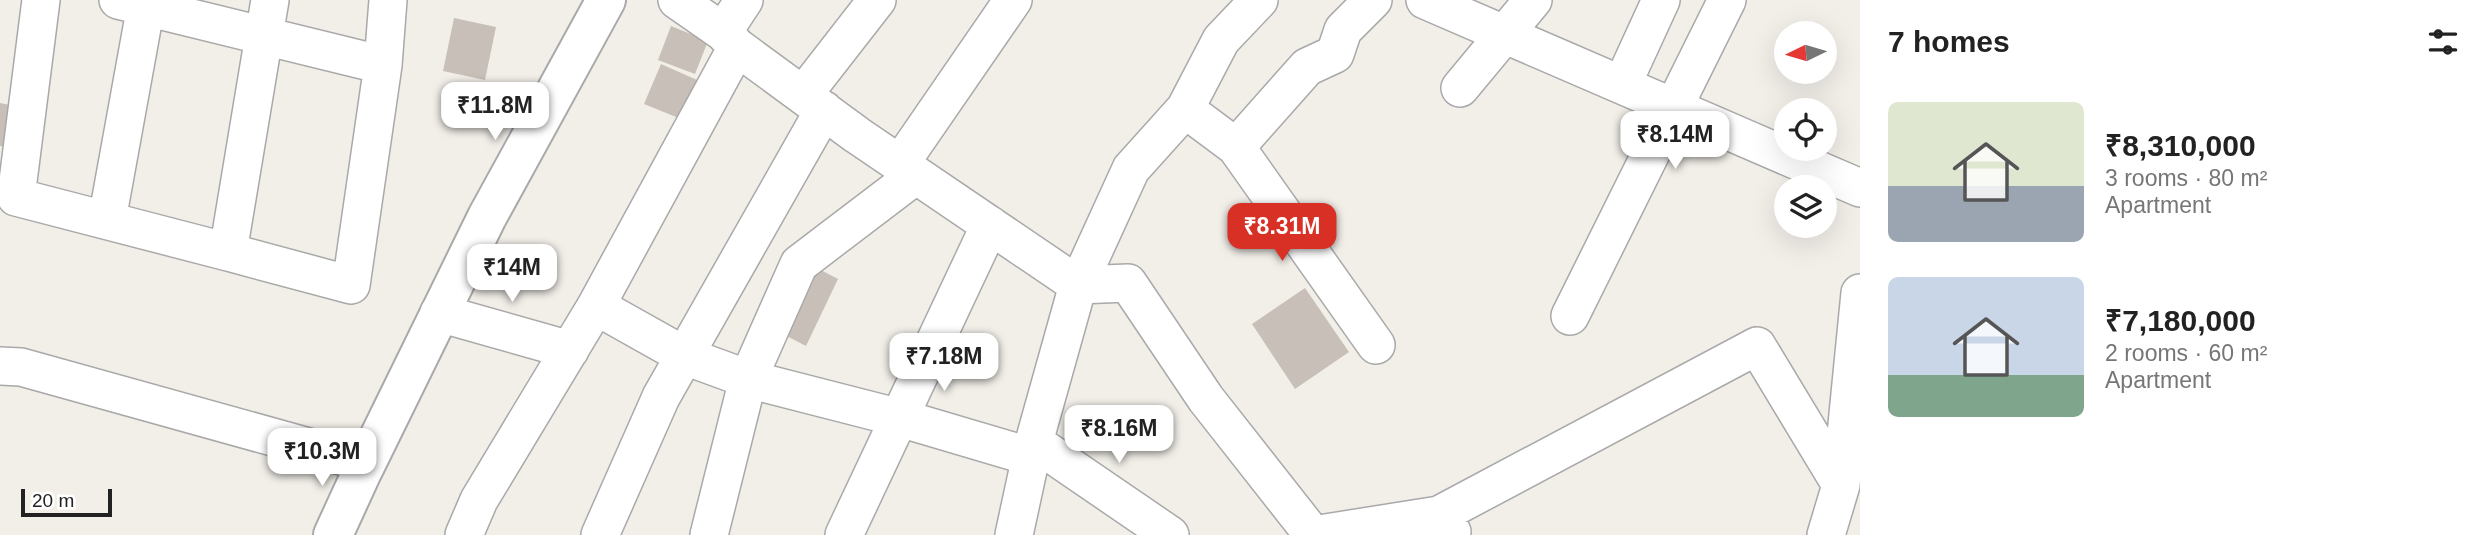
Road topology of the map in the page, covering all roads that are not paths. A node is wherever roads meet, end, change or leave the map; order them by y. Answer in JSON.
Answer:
{"nodes":[{"id":1,"x":41,"y":0,"type":"edge"},
{"id":2,"x":270,"y":0,"type":"edge"},
{"id":3,"x":388,"y":0,"type":"edge"},
{"id":4,"x":606,"y":0,"type":"edge"},
{"id":5,"x":677,"y":0,"type":"edge"},
{"id":6,"x":744,"y":0,"type":"edge"},
{"id":7,"x":877,"y":0,"type":"edge"},
{"id":8,"x":1259,"y":0,"type":"edge"},
{"id":9,"x":1373,"y":0,"type":"edge"},
{"id":10,"x":1425,"y":0,"type":"edge"},
{"id":11,"x":1533,"y":0,"type":"edge"},
{"id":12,"x":1661,"y":0,"type":"edge"},
{"id":13,"x":1727,"y":0,"type":"edge"},
{"id":14,"x":137,"y":2,"type":"edge"},
{"id":15,"x":1003,"y":4,"type":"edge"},
{"id":16,"x":1504,"y":34,"type":"junction"},
{"id":17,"x":265,"y":36,"type":"junction"},
{"id":18,"x":730,"y":39,"type":"junction"},
{"id":19,"x":383,"y":65,"type":"junction"},
{"id":20,"x":1622,"y":85,"type":"junction"},
{"id":21,"x":1460,"y":88,"type":"dead end"},
{"id":22,"x":813,"y":103,"type":"junction"},
{"id":23,"x":1674,"y":107,"type":"junction"},
{"id":24,"x":1185,"y":109,"type":"junction"},
{"id":25,"x":1236,"y":147,"type":"junction"},
{"id":26,"x":908,"y":169,"type":"junction"},
{"id":27,"x":1860,"y":188,"type":"edge"},
{"id":28,"x":107,"y":220,"type":"junction"},
{"id":29,"x":990,"y":225,"type":"junction"},
{"id":30,"x":228,"y":252,"type":"junction"},
{"id":31,"x":1078,"y":285,"type":"junction"},
{"id":32,"x":1860,"y":293,"type":"edge"},
{"id":33,"x":596,"y":306,"type":"junction"},
{"id":34,"x":439,"y":313,"type":"junction"},
{"id":35,"x":1570,"y":316,"type":"dead end"},
{"id":36,"x":1376,"y":345,"type":"dead end"},
{"id":37,"x":570,"y":350,"type":"junction"},
{"id":38,"x":685,"y":356,"type":"junction"},
{"id":39,"x":0,"y":366,"type":"edge"},
{"id":40,"x":748,"y":379,"type":"junction"},
{"id":41,"x":900,"y":418,"type":"junction"},
{"id":42,"x":1033,"y":449,"type":"junction"},
{"id":43,"x":365,"y":466,"type":"junction"},
{"id":44,"x":1841,"y":485,"type":"junction"},
{"id":45,"x":1444,"y":528,"type":"edge"},
{"id":46,"x":333,"y":535,"type":"edge"},
{"id":47,"x":464,"y":535,"type":"edge"},
{"id":48,"x":600,"y":535,"type":"edge"},
{"id":49,"x":709,"y":535,"type":"edge"},
{"id":50,"x":844,"y":535,"type":"edge"},
{"id":51,"x":1014,"y":535,"type":"edge"},
{"id":52,"x":1170,"y":535,"type":"edge"},
{"id":53,"x":1313,"y":535,"type":"edge"},
{"id":54,"x":1826,"y":535,"type":"edge"}],
"edges":[{"from":1,"to":28,"type":"street"},
{"from":2,"to":17,"type":"street"},
{"from":3,"to":19,"type":"street"},
{"from":4,"to":34,"type":"street"},
{"from":5,"to":18,"type":"street"},
{"from":6,"to":18,"type":"street"},
{"from":7,"to":22,"type":"street"},
{"from":8,"to":24,"type":"street"},
{"from":9,"to":25,"type":"street"},
{"from":10,"to":16,"type":"street"},
{"from":11,"to":16,"type":"street"},
{"from":12,"to":20,"type":"street"},
{"from":13,"to":23,"type":"street"},
{"from":14,"to":17,"type":"street"},
{"from":14,"to":28,"type":"street"},
{"from":15,"to":26,"type":"street"},
{"from":16,"to":20,"type":"street"},
{"from":16,"to":21,"type":"street"},
{"from":17,"to":19,"type":"street"},
{"from":17,"to":30,"type":"street"},
{"from":18,"to":22,"type":"street"},
{"from":18,"to":33,"type":"street"},
{"from":19,"to":30,"type":"street"},
{"from":20,"to":23,"type":"street"},
{"from":22,"to":26,"type":"street"},
{"from":22,"to":38,"type":"street"},
{"from":23,"to":27,"type":"street"},
{"from":23,"to":35,"type":"street"},
{"from":24,"to":25,"type":"street"},
{"from":24,"to":31,"type":"street"},
{"from":25,"to":36,"type":"street"},
{"from":26,"to":29,"type":"street"},
{"from":26,"to":40,"type":"street"},
{"from":28,"to":30,"type":"street"},
{"from":29,"to":31,"type":"street"},
{"from":29,"to":41,"type":"street"},
{"from":31,"to":42,"type":"street"},
{"from":31,"to":53,"type":"street"},
{"from":32,"to":44,"type":"street"},
{"from":33,"to":37,"type":"street"},
{"from":33,"to":38,"type":"street"},
{"from":34,"to":37,"type":"street"},
{"from":34,"to":43,"type":"street"},
{"from":37,"to":47,"type":"street"},
{"from":38,"to":40,"type":"street"},
{"from":38,"to":48,"type":"street"},
{"from":39,"to":43,"type":"street"},
{"from":40,"to":41,"type":"street"},
{"from":40,"to":49,"type":"street"},
{"from":41,"to":42,"type":"street"},
{"from":41,"to":50,"type":"street"},
{"from":42,"to":51,"type":"street"},
{"from":42,"to":52,"type":"street"},
{"from":43,"to":46,"type":"street"},
{"from":44,"to":45,"type":"street"},
{"from":44,"to":54,"type":"street"},
{"from":45,"to":53,"type":"street"}]}
